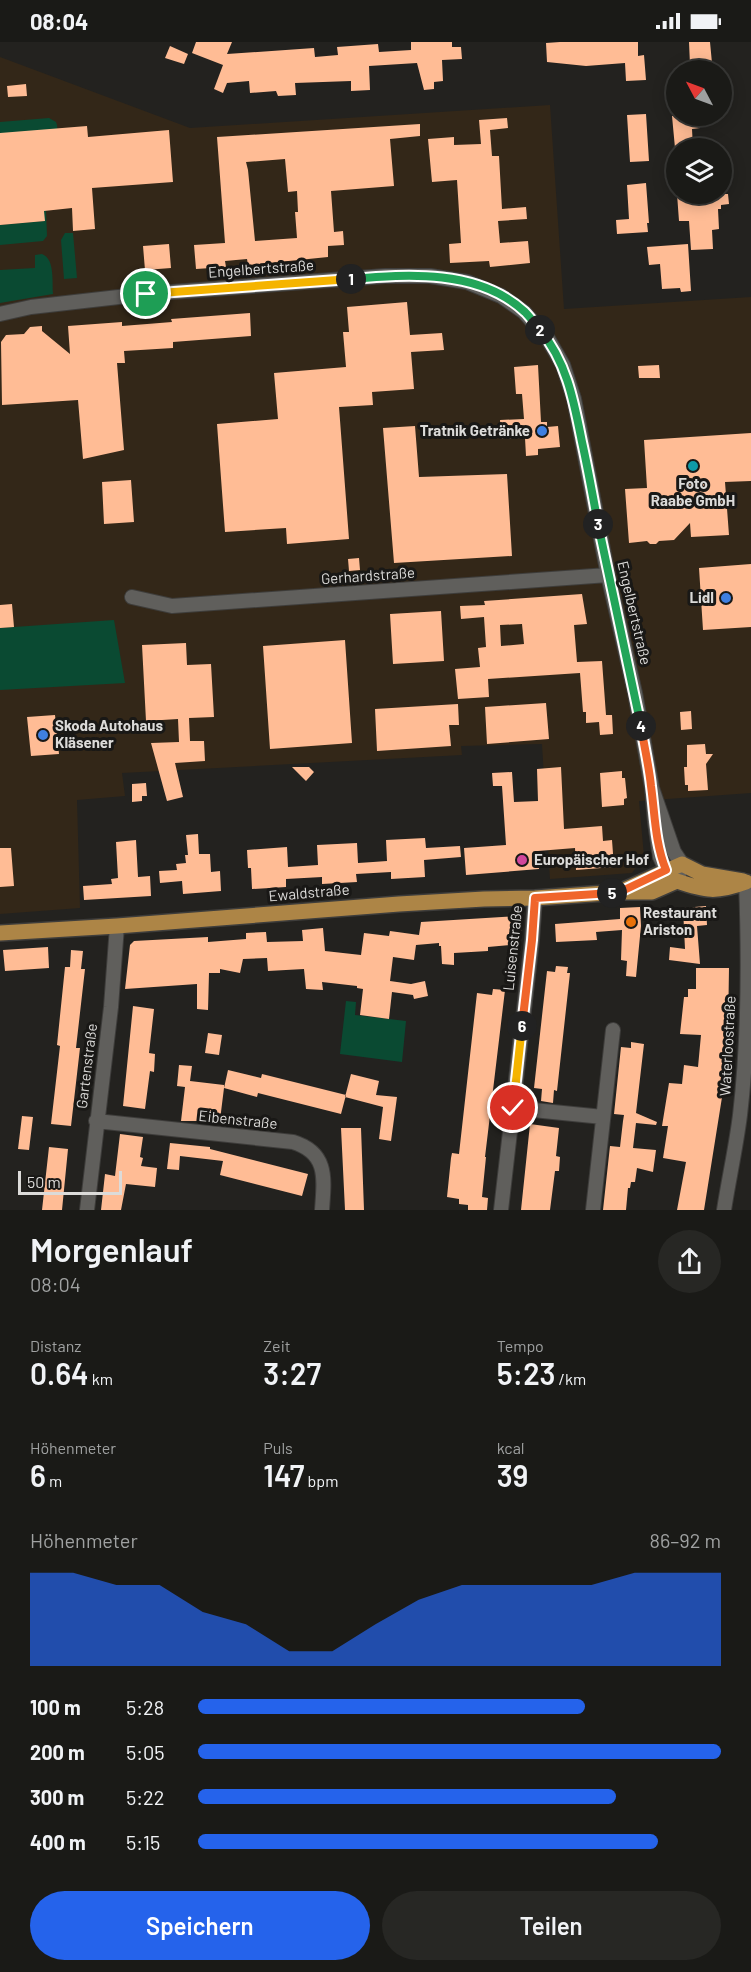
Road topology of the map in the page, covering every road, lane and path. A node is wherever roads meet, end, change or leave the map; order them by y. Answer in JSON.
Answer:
{"nodes":[{"id":1,"x":0,"y":314,"type":"edge"},
{"id":2,"x":608,"y":575,"type":"junction"},
{"id":3,"x":132,"y":597,"type":"dead end"},
{"id":4,"x":652,"y":788,"type":"junction"},
{"id":5,"x":682,"y":864,"type":"junction"},
{"id":6,"x":671,"y":875,"type":"junction"},
{"id":7,"x":748,"y":882,"type":"edge"},
{"id":8,"x":535,"y":898,"type":"junction"},
{"id":9,"x":117,"y":926,"type":"junction"},
{"id":10,"x":0,"y":933,"type":"edge"},
{"id":11,"x":613,"y":1030,"type":"dead end"},
{"id":12,"x":513,"y":1108,"type":"junction"},
{"id":13,"x":603,"y":1117,"type":"junction"},
{"id":14,"x":96,"y":1121,"type":"junction"},
{"id":15,"x":87,"y":1210,"type":"edge"},
{"id":16,"x":322,"y":1210,"type":"edge"},
{"id":17,"x":501,"y":1210,"type":"edge"},
{"id":18,"x":593,"y":1210,"type":"edge"},
{"id":19,"x":724,"y":1210,"type":"edge"}],
"edges":[{"from":1,"to":2,"type":"street","name":"Engelbertstraße"},
{"from":2,"to":3,"type":"street","name":"Gerhardstraße"},
{"from":2,"to":4,"type":"street","name":"Engelbertstraße"},
{"from":4,"to":5,"type":"street","name":"Engelbertstraße"},
{"from":4,"to":6,"type":"street","name":"Engelbertstraße"},
{"from":5,"to":6,"type":"main road","name":"Ewaldstraße"},
{"from":5,"to":7,"type":"main road"},
{"from":6,"to":7,"type":"main road"},
{"from":6,"to":8,"type":"main road","name":"Ewaldstraße"},
{"from":7,"to":19,"type":"street","name":"Waterloostraße"},
{"from":8,"to":9,"type":"main road","name":"Ewaldstraße"},
{"from":8,"to":12,"type":"street","name":"Luisenstraße"},
{"from":9,"to":10,"type":"main road","name":"Ewaldstraße"},
{"from":9,"to":14,"type":"street","name":"Gartenstraße"},
{"from":11,"to":13,"type":"street"},
{"from":12,"to":13,"type":"street"},
{"from":12,"to":17,"type":"street","name":"Luisenstraße"},
{"from":13,"to":18,"type":"street"},
{"from":14,"to":15,"type":"street","name":"Gartenstraße"},
{"from":14,"to":16,"type":"street","name":"Eibenstraße"}]}
